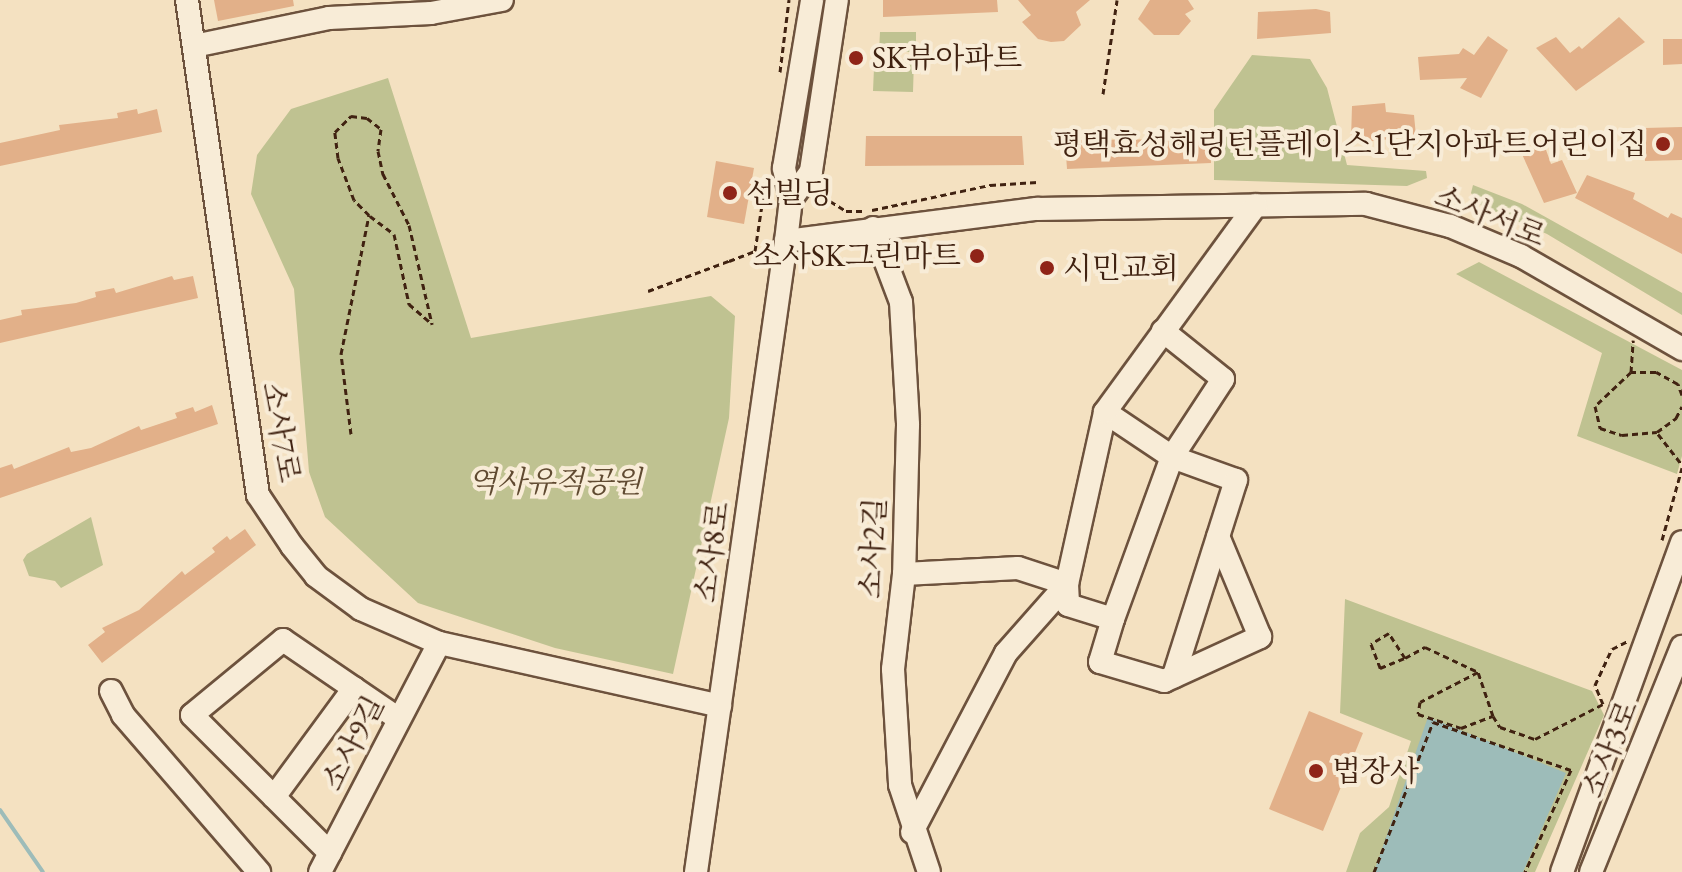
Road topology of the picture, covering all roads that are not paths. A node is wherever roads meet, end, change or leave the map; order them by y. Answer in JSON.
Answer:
{"nodes":[{"id":1,"x":187,"y":0,"type":"edge"},
{"id":2,"x":502,"y":0,"type":"edge"},
{"id":3,"x":812,"y":0,"type":"edge"},
{"id":4,"x":837,"y":0,"type":"edge"},
{"id":5,"x":327,"y":9,"type":"edge"},
{"id":6,"x":194,"y":46,"type":"junction"},
{"id":7,"x":791,"y":199,"type":"junction"},
{"id":8,"x":1256,"y":205,"type":"junction"},
{"id":9,"x":873,"y":228,"type":"junction"},
{"id":10,"x":786,"y":241,"type":"junction"},
{"id":11,"x":1163,"y":331,"type":"junction"},
{"id":12,"x":1682,"y":349,"type":"edge"},
{"id":13,"x":1105,"y":412,"type":"junction"},
{"id":14,"x":1172,"y":457,"type":"junction"},
{"id":15,"x":1218,"y":536,"type":"junction"},
{"id":16,"x":1682,"y":542,"type":"edge"},
{"id":17,"x":904,"y":574,"type":"junction"},
{"id":18,"x":1067,"y":584,"type":"junction"},
{"id":19,"x":1113,"y":619,"type":"junction"},
{"id":20,"x":439,"y":643,"type":"junction"},
{"id":21,"x":1682,"y":647,"type":"edge"},
{"id":22,"x":1174,"y":676,"type":"junction"},
{"id":23,"x":354,"y":688,"type":"junction"},
{"id":24,"x":111,"y":691,"type":"dead end"},
{"id":25,"x":720,"y":706,"type":"junction"},
{"id":26,"x":399,"y":719,"type":"junction"},
{"id":27,"x":274,"y":797,"type":"junction"},
{"id":28,"x":912,"y":832,"type":"junction"},
{"id":29,"x":325,"y":862,"type":"edge"},
{"id":30,"x":259,"y":872,"type":"edge"},
{"id":31,"x":696,"y":872,"type":"edge"},
{"id":32,"x":929,"y":872,"type":"edge"},
{"id":33,"x":1562,"y":872,"type":"edge"},
{"id":34,"x":1591,"y":872,"type":"edge"}],
"edges":[{"from":1,"to":6,"type":"street","name":"소사7로"},
{"from":2,"to":5,"type":"street"},
{"from":3,"to":7,"type":"street"},
{"from":4,"to":7,"type":"street"},
{"from":5,"to":6,"type":"street"},
{"from":6,"to":20,"type":"street","name":"소사7로"},
{"from":7,"to":10,"type":"street","name":"소사8로"},
{"from":8,"to":9,"type":"street"},
{"from":8,"to":11,"type":"street"},
{"from":8,"to":12,"type":"street","name":"소사서로"},
{"from":9,"to":10,"type":"street"},
{"from":9,"to":17,"type":"street","name":"소사2길"},
{"from":10,"to":25,"type":"street","name":"소사8로"},
{"from":11,"to":13,"type":"street"},
{"from":11,"to":14,"type":"street"},
{"from":13,"to":14,"type":"street"},
{"from":13,"to":18,"type":"street"},
{"from":14,"to":15,"type":"street"},
{"from":14,"to":19,"type":"street"},
{"from":15,"to":22,"type":"street"},
{"from":15,"to":22,"type":"street"},
{"from":16,"to":33,"type":"street"},
{"from":17,"to":18,"type":"street"},
{"from":17,"to":28,"type":"street","name":"소사2길"},
{"from":18,"to":19,"type":"street"},
{"from":18,"to":28,"type":"street"},
{"from":19,"to":22,"type":"street"},
{"from":20,"to":25,"type":"street","name":"소사7로"},
{"from":20,"to":26,"type":"street","name":"소사9길"},
{"from":21,"to":34,"type":"street","name":"소사3로"},
{"from":23,"to":26,"type":"street"},
{"from":23,"to":27,"type":"street"},
{"from":23,"to":27,"type":"street"},
{"from":24,"to":30,"type":"street"},
{"from":25,"to":31,"type":"street","name":"소사8로"},
{"from":26,"to":29,"type":"street","name":"소사9길"},
{"from":27,"to":29,"type":"street"},
{"from":28,"to":32,"type":"street","name":"소사2길"}]}
